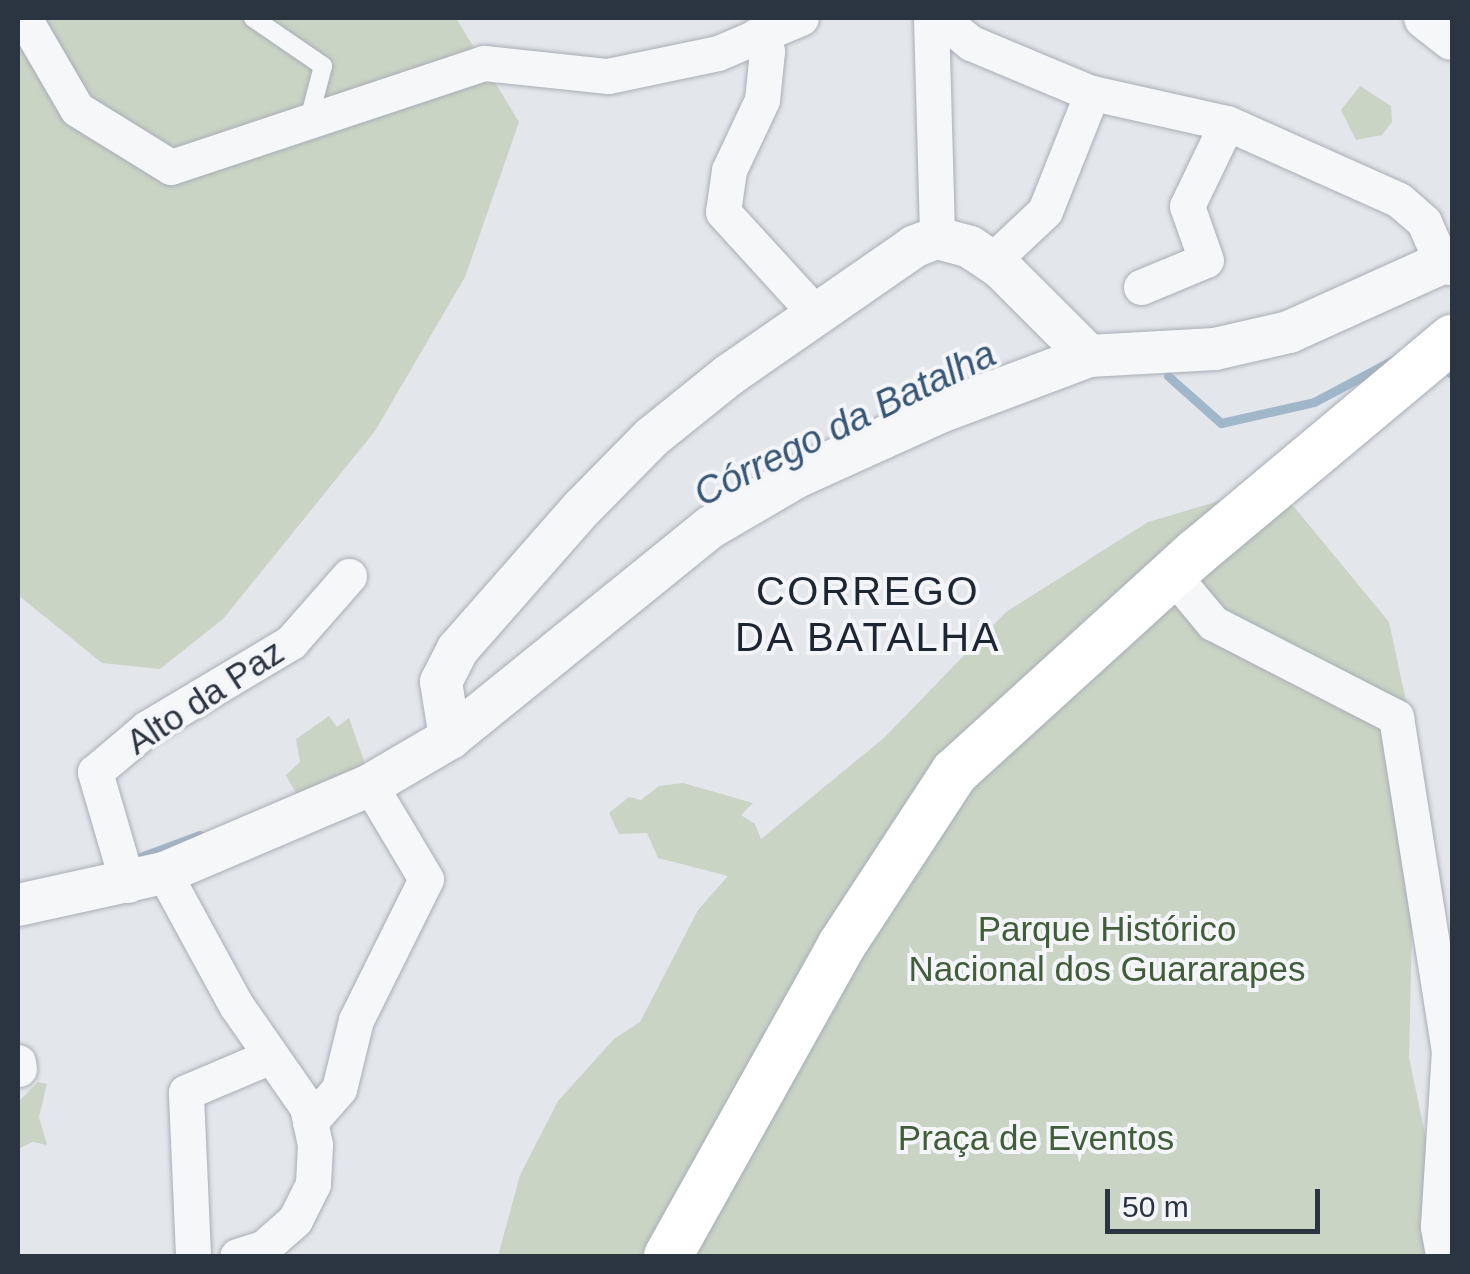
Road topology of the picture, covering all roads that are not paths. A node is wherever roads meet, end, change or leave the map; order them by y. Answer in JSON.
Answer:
{"nodes":[{"id":1,"x":24,"y":18,"type":"edge"},
{"id":2,"x":253,"y":18,"type":"edge"},
{"id":3,"x":801,"y":18,"type":"edge"},
{"id":4,"x":930,"y":18,"type":"edge"},
{"id":5,"x":940,"y":18,"type":"edge"},
{"id":6,"x":1426,"y":18,"type":"edge"},
{"id":7,"x":756,"y":36,"type":"junction"},
{"id":8,"x":1452,"y":39,"type":"edge"},
{"id":9,"x":1092,"y":93,"type":"junction"},
{"id":10,"x":1226,"y":122,"type":"junction"},
{"id":11,"x":308,"y":124,"type":"junction"},
{"id":12,"x":937,"y":238,"type":"junction"},
{"id":13,"x":992,"y":261,"type":"junction"},
{"id":14,"x":1447,"y":264,"type":"edge"},
{"id":15,"x":1142,"y":288,"type":"dead end"},
{"id":16,"x":805,"y":323,"type":"junction"},
{"id":17,"x":1452,"y":339,"type":"edge"},
{"id":18,"x":1089,"y":356,"type":"junction"},
{"id":19,"x":1172,"y":574,"type":"junction"},
{"id":20,"x":349,"y":576,"type":"dead end"},
{"id":21,"x":450,"y":738,"type":"junction"},
{"id":22,"x":370,"y":786,"type":"junction"},
{"id":23,"x":146,"y":879,"type":"junction"},
{"id":24,"x":18,"y":905,"type":"edge"},
{"id":25,"x":271,"y":1056,"type":"junction"},
{"id":26,"x":310,"y":1122,"type":"junction"},
{"id":27,"x":188,"y":1252,"type":"edge"},
{"id":28,"x":238,"y":1256,"type":"edge"},
{"id":29,"x":668,"y":1256,"type":"edge"},
{"id":30,"x":1443,"y":1256,"type":"edge"}],
"edges":[{"from":1,"to":11,"type":"street"},
{"from":2,"to":11,"type":"lane"},
{"from":3,"to":7,"type":"street"},
{"from":4,"to":12,"type":"street"},
{"from":5,"to":9,"type":"street"},
{"from":6,"to":8,"type":"street"},
{"from":7,"to":11,"type":"street"},
{"from":7,"to":16,"type":"street"},
{"from":9,"to":10,"type":"street"},
{"from":9,"to":13,"type":"street"},
{"from":10,"to":14,"type":"street"},
{"from":10,"to":15,"type":"street"},
{"from":12,"to":13,"type":"street"},
{"from":12,"to":16,"type":"street"},
{"from":13,"to":18,"type":"street"},
{"from":14,"to":18,"type":"street"},
{"from":16,"to":21,"type":"street"},
{"from":17,"to":19,"type":"main road"},
{"from":18,"to":21,"type":"street"},
{"from":19,"to":29,"type":"main road"},
{"from":19,"to":30,"type":"street"},
{"from":20,"to":23,"type":"street","name":"Alto da Paz"},
{"from":21,"to":22,"type":"street"},
{"from":22,"to":23,"type":"street"},
{"from":22,"to":26,"type":"street"},
{"from":23,"to":24,"type":"street"},
{"from":23,"to":25,"type":"street"},
{"from":25,"to":26,"type":"street"},
{"from":25,"to":27,"type":"street"},
{"from":26,"to":28,"type":"street"}]}
